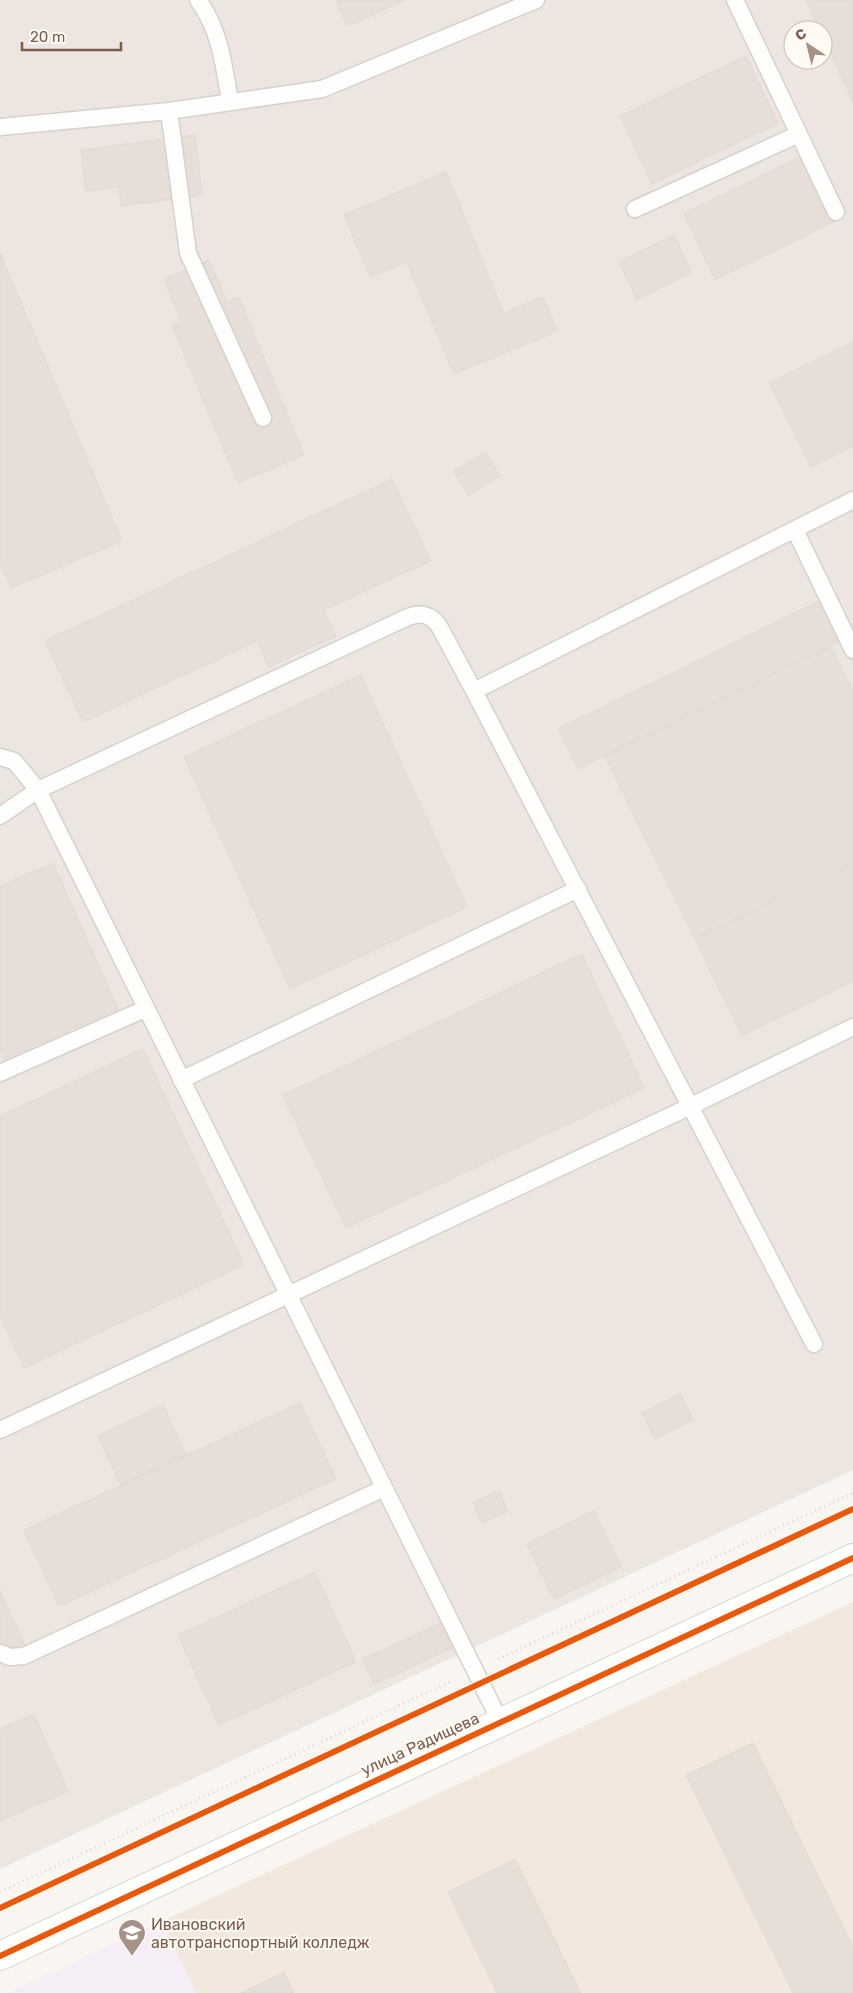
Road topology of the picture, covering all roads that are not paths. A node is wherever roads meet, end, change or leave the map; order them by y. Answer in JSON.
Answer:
{"nodes":[{"id":1,"x":198,"y":0,"type":"edge"},
{"id":2,"x":536,"y":0,"type":"edge"},
{"id":3,"x":735,"y":0,"type":"edge"},
{"id":4,"x":230,"y":102,"type":"junction"},
{"id":5,"x":169,"y":111,"type":"junction"},
{"id":6,"x":0,"y":126,"type":"edge"},
{"id":7,"x":799,"y":134,"type":"junction"},
{"id":8,"x":635,"y":209,"type":"dead end"},
{"id":9,"x":836,"y":212,"type":"dead end"},
{"id":10,"x":263,"y":418,"type":"dead end"},
{"id":11,"x":853,"y":500,"type":"edge"},
{"id":12,"x":794,"y":530,"type":"junction"},
{"id":13,"x":853,"y":650,"type":"edge"},
{"id":14,"x":474,"y":691,"type":"junction"},
{"id":15,"x":0,"y":757,"type":"edge"},
{"id":16,"x":38,"y":790,"type":"junction"},
{"id":17,"x":0,"y":816,"type":"edge"},
{"id":18,"x":578,"y":889,"type":"junction"},
{"id":19,"x":145,"y":1009,"type":"junction"},
{"id":20,"x":853,"y":1027,"type":"edge"},
{"id":21,"x":0,"y":1073,"type":"edge"},
{"id":22,"x":181,"y":1080,"type":"junction"},
{"id":23,"x":691,"y":1106,"type":"junction"},
{"id":24,"x":289,"y":1295,"type":"junction"},
{"id":25,"x":814,"y":1344,"type":"dead end"},
{"id":26,"x":0,"y":1430,"type":"edge"},
{"id":27,"x":384,"y":1488,"type":"junction"},
{"id":28,"x":853,"y":1558,"type":"edge"},
{"id":29,"x":0,"y":1653,"type":"edge"},
{"id":30,"x":500,"y":1721,"type":"junction"},
{"id":31,"x":0,"y":1956,"type":"edge"}],
"edges":[{"from":1,"to":4,"type":"lane"},
{"from":2,"to":4,"type":"lane"},
{"from":3,"to":7,"type":"lane"},
{"from":4,"to":5,"type":"lane"},
{"from":5,"to":6,"type":"lane"},
{"from":5,"to":10,"type":"lane"},
{"from":7,"to":8,"type":"lane"},
{"from":7,"to":9,"type":"lane"},
{"from":11,"to":12,"type":"lane"},
{"from":12,"to":13,"type":"lane"},
{"from":12,"to":14,"type":"lane"},
{"from":14,"to":16,"type":"lane"},
{"from":14,"to":18,"type":"lane"},
{"from":15,"to":16,"type":"lane"},
{"from":16,"to":17,"type":"lane"},
{"from":16,"to":19,"type":"lane"},
{"from":18,"to":22,"type":"lane"},
{"from":18,"to":23,"type":"lane"},
{"from":19,"to":21,"type":"lane"},
{"from":19,"to":22,"type":"lane"},
{"from":20,"to":23,"type":"lane"},
{"from":22,"to":24,"type":"lane"},
{"from":23,"to":24,"type":"lane"},
{"from":23,"to":25,"type":"lane"},
{"from":24,"to":26,"type":"lane"},
{"from":24,"to":27,"type":"lane"},
{"from":27,"to":29,"type":"lane"},
{"from":27,"to":30,"type":"lane"},
{"from":28,"to":30,"type":"street","name":"улица Радищева"},
{"from":30,"to":31,"type":"street","name":"улица Радищева"}]}
